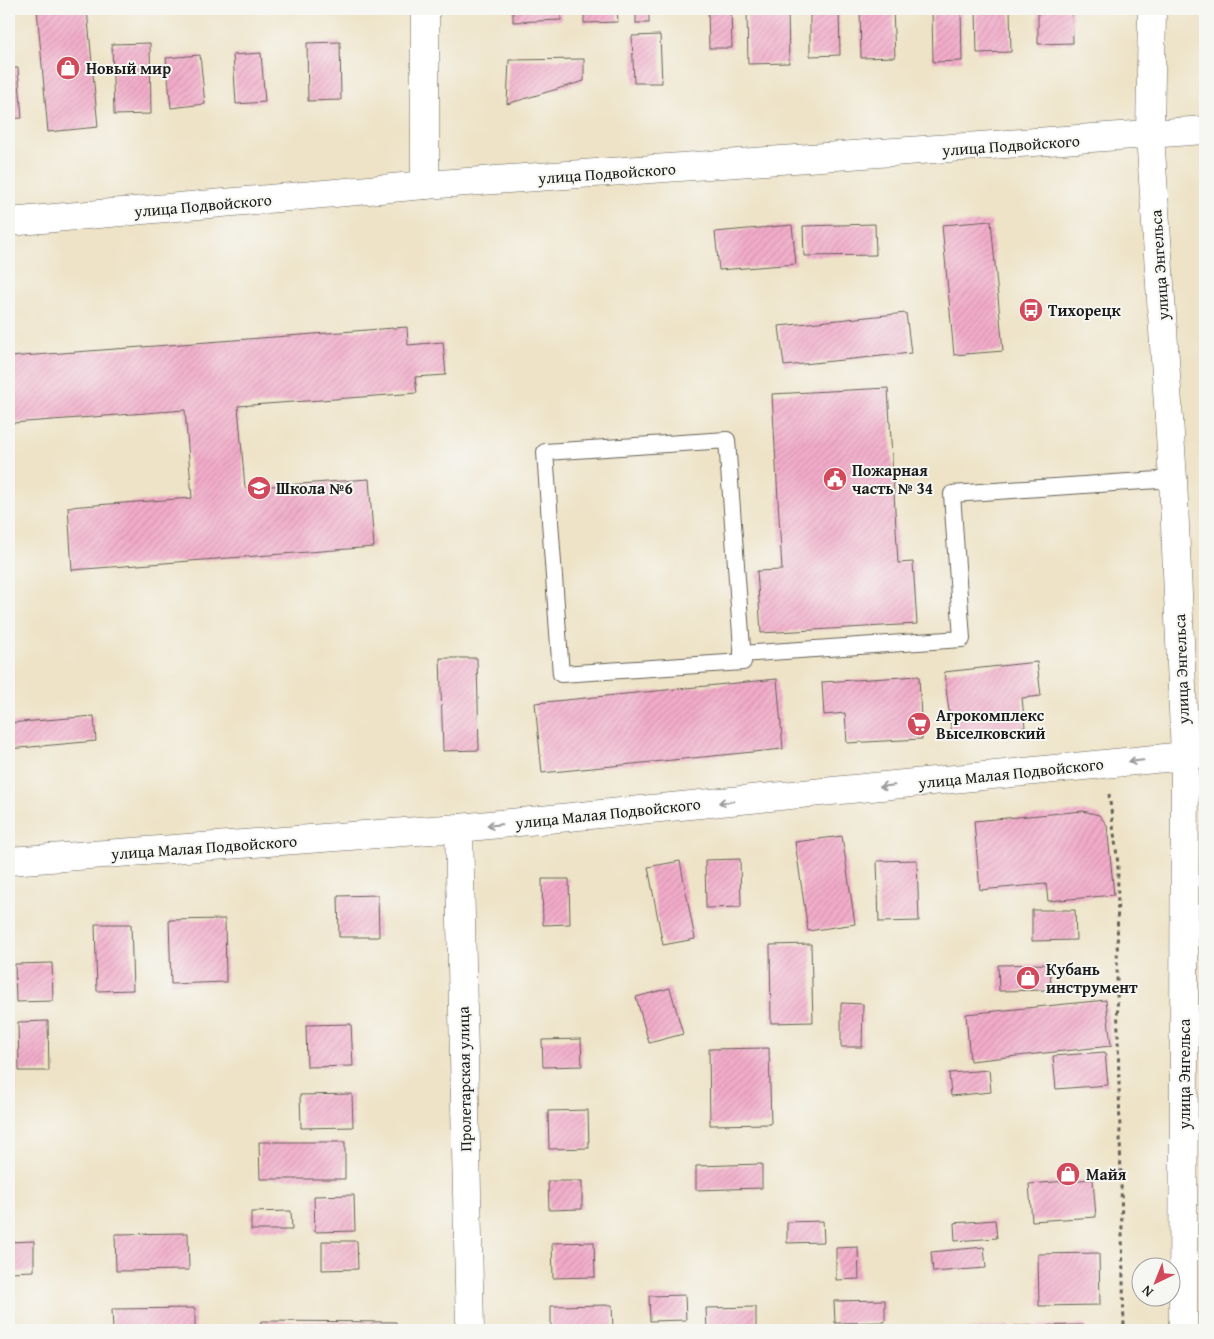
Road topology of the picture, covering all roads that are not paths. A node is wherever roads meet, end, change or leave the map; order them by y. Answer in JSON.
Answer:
{"nodes":[{"id":1,"x":425,"y":9,"type":"edge"},
{"id":2,"x":1152,"y":9,"type":"edge"},
{"id":3,"x":1205,"y":130,"type":"edge"},
{"id":4,"x":1150,"y":135,"type":"junction"},
{"id":5,"x":425,"y":185,"type":"junction"},
{"id":6,"x":9,"y":222,"type":"edge"},
{"id":7,"x":1173,"y":479,"type":"junction"},
{"id":8,"x":742,"y":654,"type":"junction"},
{"id":9,"x":1195,"y":754,"type":"edge"},
{"id":10,"x":459,"y":828,"type":"junction"},
{"id":11,"x":9,"y":861,"type":"edge"},
{"id":12,"x":470,"y":1330,"type":"edge"},
{"id":13,"x":1183,"y":1330,"type":"edge"}],
"edges":[{"from":1,"to":5,"type":"street"},
{"from":2,"to":4,"type":"street","name":"улица Энгельса"},
{"from":3,"to":4,"type":"street","name":"улица Подвойского"},
{"from":4,"to":5,"type":"street","name":"улица Подвойского"},
{"from":4,"to":7,"type":"street","name":"улица Энгельса"},
{"from":5,"to":6,"type":"street","name":"улица Подвойского"},
{"from":7,"to":8,"type":"lane"},
{"from":7,"to":9,"type":"street","name":"улица Энгельса"},
{"from":8,"to":8,"type":"lane"},
{"from":9,"to":10,"type":"street","name":"улица Малая Подвойского","one_way":true},
{"from":9,"to":13,"type":"street","name":"улица Энгельса"},
{"from":10,"to":11,"type":"street","name":"улица Малая Подвойского"},
{"from":10,"to":12,"type":"street","name":"Пролетарская улица"}]}
